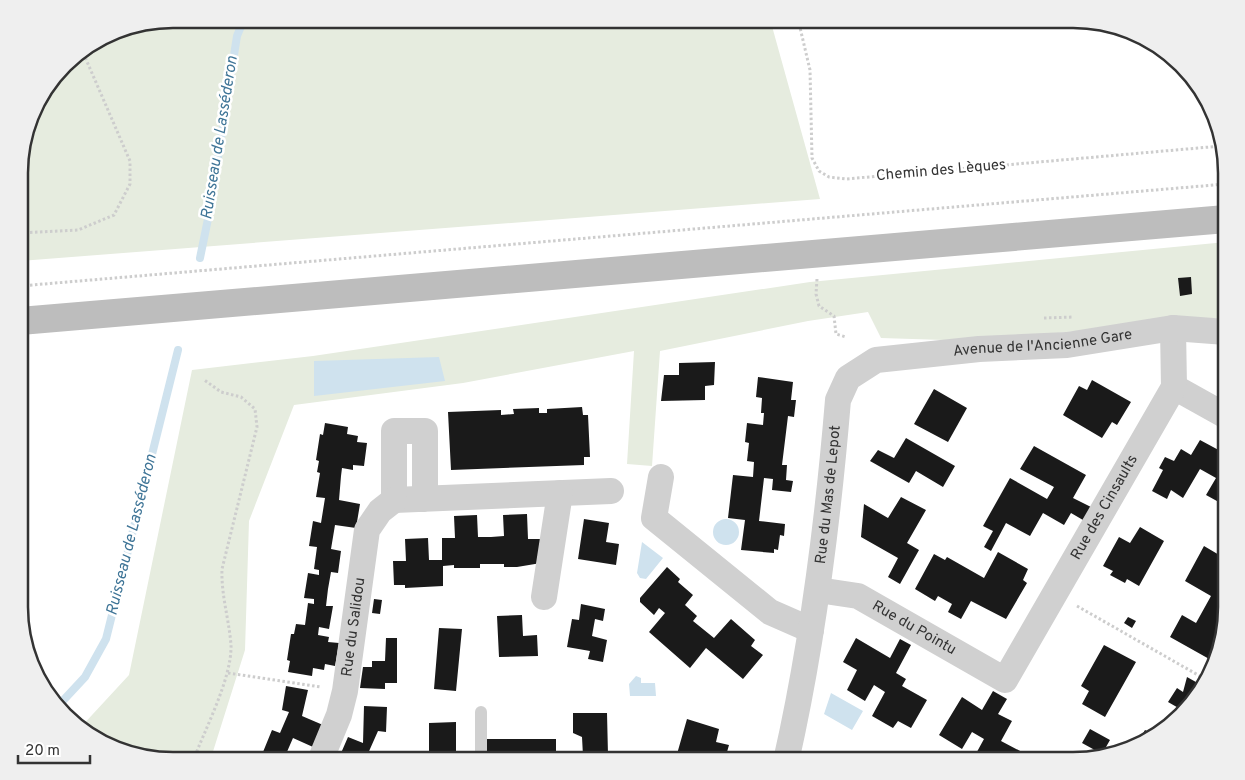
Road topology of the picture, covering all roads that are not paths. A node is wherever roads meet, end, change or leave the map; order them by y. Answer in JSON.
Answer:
{"nodes":[{"id":1,"x":1217,"y":220,"type":"edge"},
{"id":2,"x":28,"y":320,"type":"edge"},
{"id":3,"x":1173,"y":328,"type":"junction"},
{"id":4,"x":1217,"y":331,"type":"edge"},
{"id":5,"x":861,"y":368,"type":"joint"},
{"id":6,"x":1174,"y":386,"type":"junction"},
{"id":7,"x":1217,"y":411,"type":"edge"},
{"id":8,"x":660,"y":477,"type":"dead end"},
{"id":9,"x":611,"y":490,"type":"dead end"},
{"id":10,"x":560,"y":492,"type":"junction"},
{"id":11,"x":425,"y":499,"type":"junction"},
{"id":12,"x":394,"y":500,"type":"junction"},
{"id":13,"x":818,"y":590,"type":"junction"},
{"id":14,"x":544,"y":597,"type":"dead end"},
{"id":15,"x":811,"y":630,"type":"junction"},
{"id":16,"x":1005,"y":680,"type":"joint"},
{"id":17,"x":481,"y":712,"type":"dead end"},
{"id":18,"x":324,"y":752,"type":"edge"},
{"id":19,"x":481,"y":752,"type":"edge"},
{"id":20,"x":788,"y":752,"type":"edge"}],
"edges":[{"from":1,"to":2,"type":"main road"},
{"from":3,"to":4,"type":"street","name":"Avenue de l'Ancienne Gare"},
{"from":3,"to":5,"type":"street","name":"Avenue de l'Ancienne Gare"},
{"from":3,"to":6,"type":"street"},
{"from":5,"to":13,"type":"street","name":"Rue du Mas de Lepot"},
{"from":6,"to":7,"type":"street"},
{"from":6,"to":16,"type":"street","name":"Rue des Cinsaults"},
{"from":8,"to":15,"type":"street"},
{"from":9,"to":10,"type":"street"},
{"from":10,"to":11,"type":"street"},
{"from":10,"to":14,"type":"street"},
{"from":11,"to":12,"type":"street"},
{"from":11,"to":12,"type":"street"},
{"from":12,"to":18,"type":"street","name":"Rue du Salidou"},
{"from":13,"to":15,"type":"street","name":"Rue du Mas de Lepot"},
{"from":13,"to":16,"type":"street","name":"Rue du Pointu"},
{"from":15,"to":20,"type":"street","name":"Rue du Mas de Lepot"},
{"from":17,"to":19,"type":"lane"}]}
